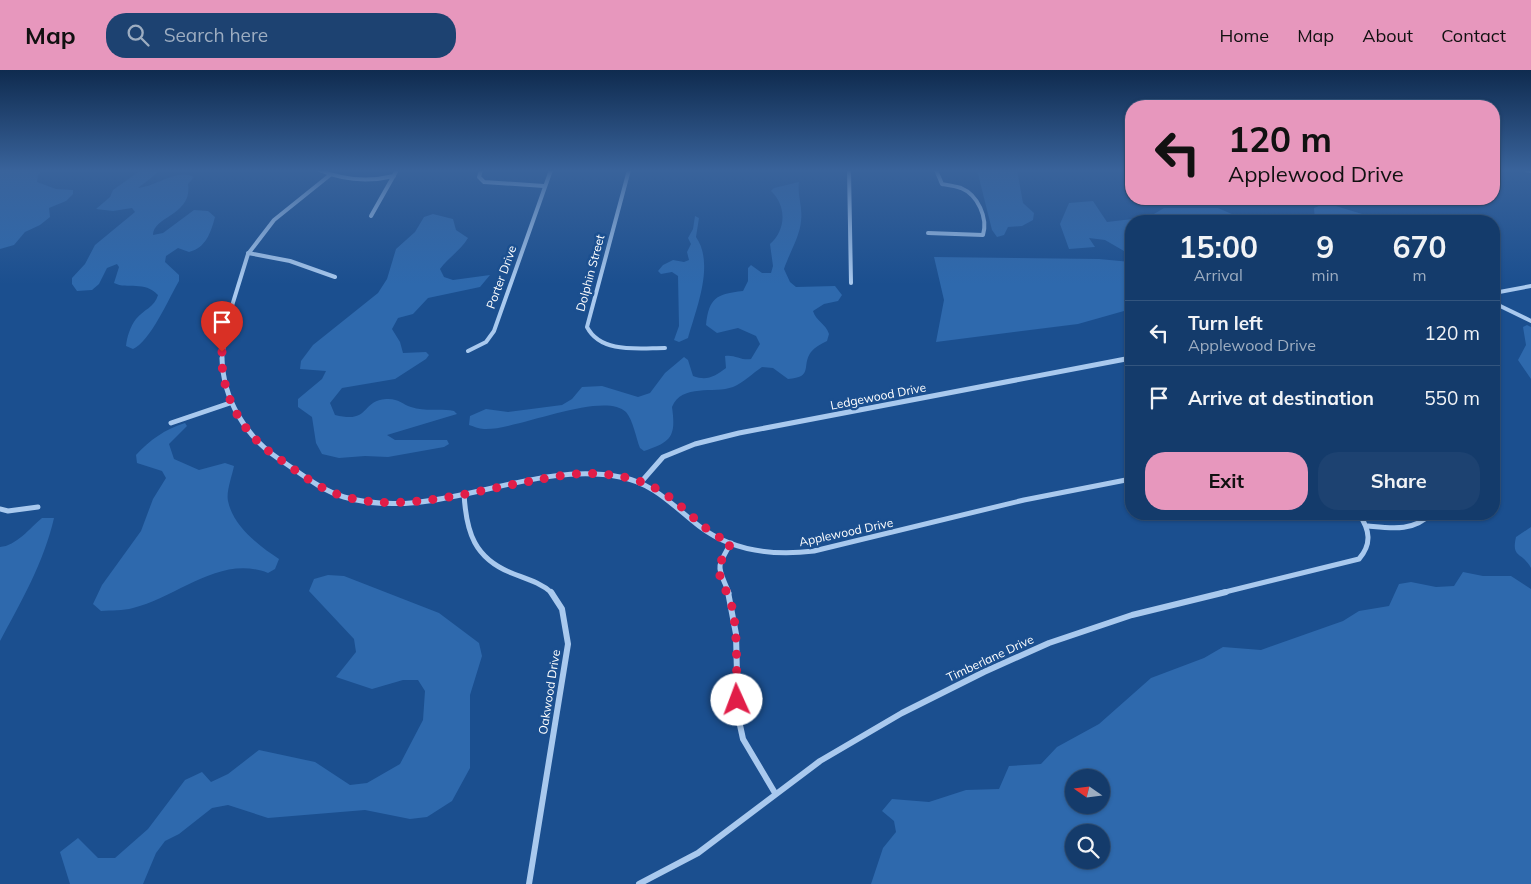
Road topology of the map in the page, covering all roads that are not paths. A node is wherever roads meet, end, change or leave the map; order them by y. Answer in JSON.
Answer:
{"nodes":[{"id":1,"x":290,"y":208,"type":"edge"},
{"id":2,"x":376,"y":208,"type":"edge"},
{"id":3,"x":536,"y":208,"type":"edge"},
{"id":4,"x":619,"y":208,"type":"edge"},
{"id":5,"x":850,"y":208,"type":"edge"},
{"id":6,"x":979,"y":208,"type":"edge"},
{"id":7,"x":371,"y":216,"type":"dead end"},
{"id":8,"x":928,"y":233,"type":"dead end"},
{"id":9,"x":248,"y":253,"type":"junction"},
{"id":10,"x":335,"y":277,"type":"dead end"},
{"id":11,"x":851,"y":283,"type":"dead end"},
{"id":12,"x":1531,"y":286,"type":"edge"},
{"id":13,"x":1500,"y":292,"type":"edge"},
{"id":14,"x":1500,"y":306,"type":"edge"},
{"id":15,"x":1529,"y":320,"type":"edge"},
{"id":16,"x":665,"y":348,"type":"dead end"},
{"id":17,"x":468,"y":351,"type":"dead end"},
{"id":18,"x":1125,"y":359,"type":"edge"},
{"id":19,"x":230,"y":402,"type":"junction"},
{"id":20,"x":171,"y":423,"type":"dead end"},
{"id":21,"x":1125,"y":480,"type":"edge"},
{"id":22,"x":642,"y":481,"type":"junction"},
{"id":23,"x":464,"y":493,"type":"junction"},
{"id":24,"x":38,"y":507,"type":"dead end"},
{"id":25,"x":0,"y":509,"type":"edge"},
{"id":26,"x":1364,"y":520,"type":"edge"},
{"id":27,"x":1427,"y":520,"type":"edge"},
{"id":28,"x":1368,"y":526,"type":"junction"},
{"id":29,"x":731,"y":543,"type":"junction"},
{"id":30,"x":775,"y":793,"type":"junction"},
{"id":31,"x":529,"y":884,"type":"edge"},
{"id":32,"x":639,"y":884,"type":"edge"}],
"edges":[{"from":1,"to":9,"type":"street","name":"Applewood Drive"},
{"from":2,"to":7,"type":"street"},
{"from":3,"to":17,"type":"street","name":"Porter Drive"},
{"from":4,"to":16,"type":"street","name":"Dolphin Street"},
{"from":5,"to":11,"type":"street"},
{"from":6,"to":8,"type":"street"},
{"from":9,"to":10,"type":"street"},
{"from":9,"to":19,"type":"street","name":"Applewood Drive"},
{"from":12,"to":13,"type":"street"},
{"from":14,"to":15,"type":"street"},
{"from":18,"to":22,"type":"street","name":"Ledgewood Drive"},
{"from":19,"to":20,"type":"street"},
{"from":19,"to":23,"type":"street","name":"Applewood Drive"},
{"from":21,"to":29,"type":"street","name":"Applewood Drive"},
{"from":22,"to":23,"type":"street","name":"Applewood Drive"},
{"from":22,"to":29,"type":"street","name":"Applewood Drive"},
{"from":23,"to":31,"type":"street","name":"Oakwood Drive"},
{"from":24,"to":25,"type":"street"},
{"from":26,"to":28,"type":"street"},
{"from":27,"to":28,"type":"street"},
{"from":28,"to":30,"type":"street","name":"Timberlane Drive"},
{"from":29,"to":30,"type":"street"},
{"from":30,"to":32,"type":"street","name":"Timberlane Drive"}]}
